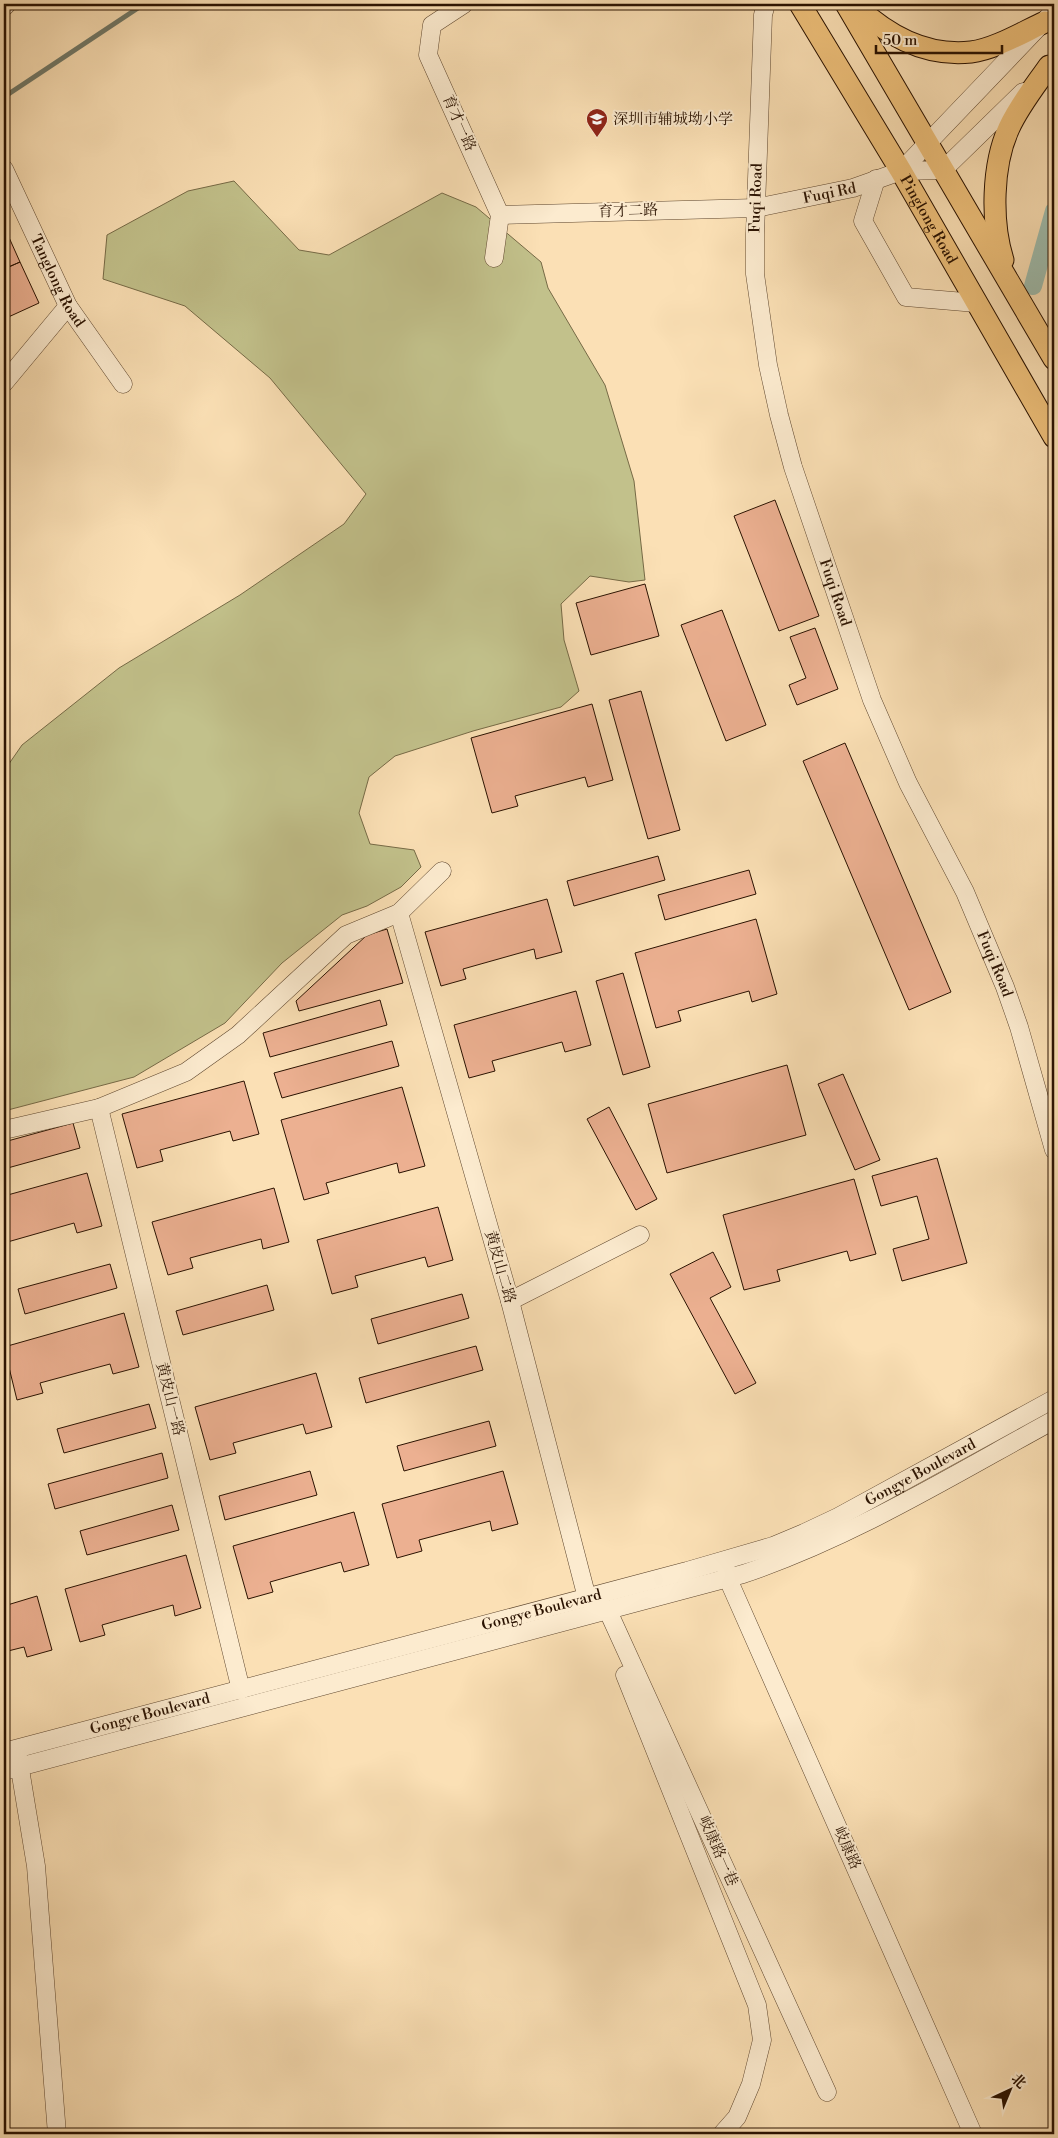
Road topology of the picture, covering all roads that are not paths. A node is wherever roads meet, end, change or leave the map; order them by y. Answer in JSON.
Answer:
{"nodes":[{"id":1,"x":7,"y":4,"type":"edge"},
{"id":2,"x":464,"y":4,"type":"edge"},
{"id":3,"x":766,"y":4,"type":"edge"},
{"id":4,"x":800,"y":4,"type":"edge"},
{"id":5,"x":846,"y":4,"type":"edge"},
{"id":6,"x":854,"y":4,"type":"edge"},
{"id":7,"x":4,"y":6,"type":"edge"},
{"id":8,"x":1050,"y":17,"type":"edge"},
{"id":9,"x":1051,"y":63,"type":"edge"},
{"id":10,"x":928,"y":143,"type":"junction"},
{"id":11,"x":4,"y":169,"type":"edge"},
{"id":12,"x":943,"y":170,"type":"junction"},
{"id":13,"x":901,"y":171,"type":"junction"},
{"id":14,"x":876,"y":179,"type":"junction"},
{"id":15,"x":756,"y":208,"type":"junction"},
{"id":16,"x":500,"y":215,"type":"junction"},
{"id":17,"x":494,"y":258,"type":"dead end"},
{"id":18,"x":1016,"y":293,"type":"junction"},
{"id":19,"x":976,"y":303,"type":"junction"},
{"id":20,"x":68,"y":306,"type":"junction"},
{"id":21,"x":1054,"y":358,"type":"edge"},
{"id":22,"x":4,"y":384,"type":"edge"},
{"id":23,"x":123,"y":384,"type":"dead end"},
{"id":24,"x":1054,"y":437,"type":"edge"},
{"id":25,"x":442,"y":871,"type":"dead end"},
{"id":26,"x":399,"y":913,"type":"junction"},
{"id":27,"x":99,"y":1108,"type":"junction"},
{"id":28,"x":4,"y":1130,"type":"edge"},
{"id":29,"x":1054,"y":1150,"type":"edge"},
{"id":30,"x":640,"y":1235,"type":"dead end"},
{"id":31,"x":510,"y":1300,"type":"junction"},
{"id":32,"x":1054,"y":1399,"type":"edge"},
{"id":33,"x":1054,"y":1420,"type":"edge"},
{"id":34,"x":724,"y":1561,"type":"junction"},
{"id":35,"x":728,"y":1579,"type":"junction"},
{"id":36,"x":587,"y":1598,"type":"junction"},
{"id":37,"x":608,"y":1611,"type":"junction"},
{"id":38,"x":616,"y":1628,"type":"junction"},
{"id":39,"x":241,"y":1690,"type":"junction"},
{"id":40,"x":10,"y":1750,"type":"edge"},
{"id":41,"x":12,"y":1768,"type":"edge"},
{"id":42,"x":827,"y":2092,"type":"dead end"},
{"id":43,"x":57,"y":2134,"type":"edge"},
{"id":44,"x":722,"y":2134,"type":"edge"},
{"id":45,"x":973,"y":2134,"type":"edge"}],
"edges":[{"from":1,"to":7,"type":"street"},
{"from":2,"to":16,"type":"street","name":"育才一路"},
{"from":3,"to":15,"type":"street","name":"Fuqi Road"},
{"from":4,"to":13,"type":"main road","name":"Pinglong Road"},
{"from":5,"to":10,"type":"main road"},
{"from":6,"to":8,"type":"main road"},
{"from":8,"to":10,"type":"street"},
{"from":9,"to":12,"type":"street"},
{"from":9,"to":18,"type":"main road"},
{"from":10,"to":12,"type":"main road"},
{"from":10,"to":13,"type":"street"},
{"from":11,"to":20,"type":"street","name":"Tanglong Road"},
{"from":12,"to":13,"type":"street"},
{"from":12,"to":18,"type":"main road"},
{"from":13,"to":14,"type":"street","name":"Fuqi Rd"},
{"from":13,"to":19,"type":"main road","name":"Pinglong Road"},
{"from":14,"to":15,"type":"street","name":"Fuqi Rd"},
{"from":14,"to":19,"type":"street"},
{"from":15,"to":16,"type":"street","name":"育才二路"},
{"from":15,"to":29,"type":"street","name":"Fuqi Road"},
{"from":16,"to":17,"type":"street"},
{"from":18,"to":21,"type":"main road"},
{"from":19,"to":24,"type":"main road","name":"Pinglong Road"},
{"from":20,"to":22,"type":"street"},
{"from":20,"to":23,"type":"street","name":"Tanglong Road"},
{"from":25,"to":26,"type":"street"},
{"from":26,"to":27,"type":"street"},
{"from":26,"to":31,"type":"street","name":"黄皮山二路"},
{"from":27,"to":28,"type":"street"},
{"from":27,"to":39,"type":"street","name":"黄皮山一路"},
{"from":30,"to":31,"type":"street"},
{"from":31,"to":36,"type":"street","name":"黄皮山二路"},
{"from":32,"to":34,"type":"street","name":"Gongye Boulevard"},
{"from":33,"to":35,"type":"street","name":"Gongye Boulevard"},
{"from":34,"to":35,"type":"street","name":"岐康路"},
{"from":34,"to":36,"type":"street","name":"Gongye Boulevard"},
{"from":35,"to":37,"type":"street","name":"Gongye Boulevard"},
{"from":35,"to":45,"type":"street","name":"岐康路"},
{"from":36,"to":37,"type":"street"},
{"from":36,"to":39,"type":"street","name":"Gongye Boulevard"},
{"from":37,"to":38,"type":"street","name":"岐康路一巷"},
{"from":37,"to":41,"type":"street","name":"Gongye Boulevard"},
{"from":38,"to":42,"type":"street","name":"岐康路一巷"},
{"from":38,"to":44,"type":"street"},
{"from":39,"to":40,"type":"street","name":"Gongye Boulevard"},
{"from":40,"to":41,"type":"street"},
{"from":41,"to":43,"type":"street"}]}
